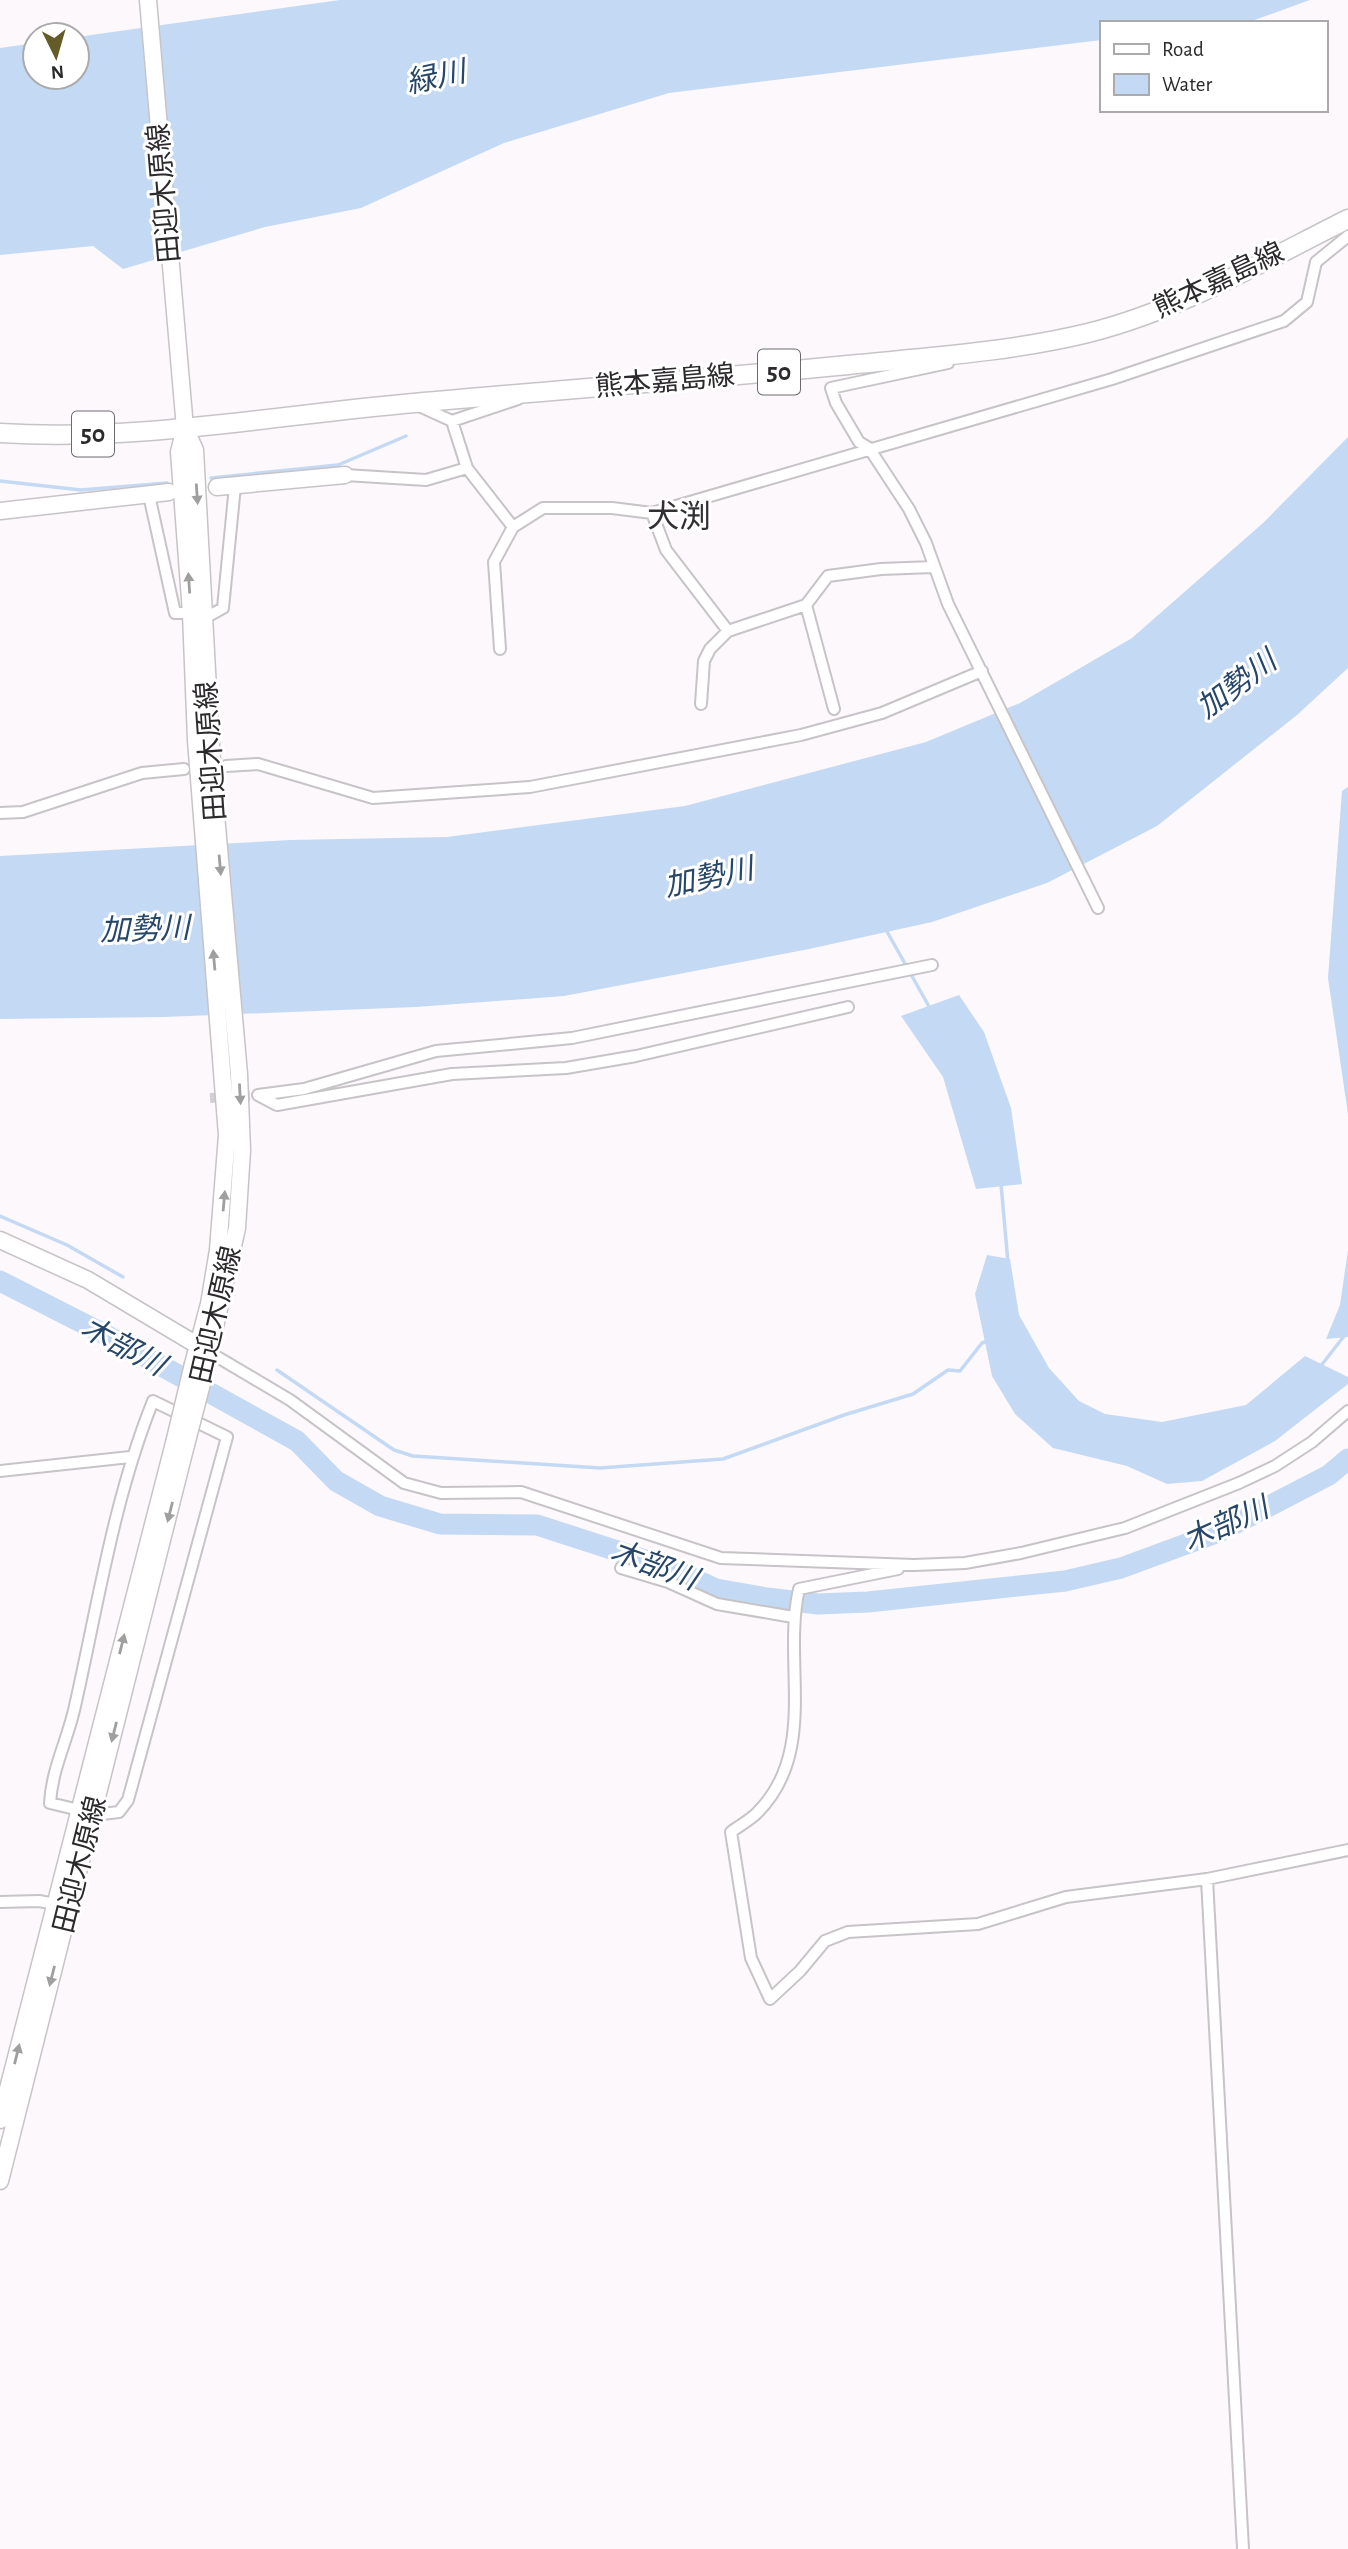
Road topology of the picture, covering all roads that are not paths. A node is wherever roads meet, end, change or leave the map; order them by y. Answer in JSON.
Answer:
{"nodes":[{"id":1,"x":148,"y":0,"type":"edge"},
{"id":2,"x":1348,"y":219,"type":"edge"},
{"id":3,"x":1348,"y":236,"type":"edge"},
{"id":4,"x":950,"y":354,"type":"junction"},
{"id":5,"x":534,"y":394,"type":"junction"},
{"id":6,"x":413,"y":403,"type":"junction"},
{"id":7,"x":452,"y":421,"type":"junction"},
{"id":8,"x":185,"y":428,"type":"junction"},
{"id":9,"x":0,"y":433,"type":"edge"},
{"id":10,"x":869,"y":449,"type":"junction"},
{"id":11,"x":467,"y":468,"type":"junction"},
{"id":12,"x":345,"y":475,"type":"joint"},
{"id":13,"x":236,"y":486,"type":"junction"},
{"id":14,"x":217,"y":487,"type":"dead end"},
{"id":15,"x":169,"y":492,"type":"dead end"},
{"id":16,"x":149,"y":495,"type":"junction"},
{"id":17,"x":0,"y":511,"type":"edge"},
{"id":18,"x":652,"y":513,"type":"junction"},
{"id":19,"x":513,"y":527,"type":"junction"},
{"id":20,"x":933,"y":567,"type":"junction"},
{"id":21,"x":806,"y":605,"type":"junction"},
{"id":22,"x":198,"y":616,"type":"junction"},
{"id":23,"x":729,"y":631,"type":"junction"},
{"id":24,"x":500,"y":649,"type":"dead end"},
{"id":25,"x":982,"y":671,"type":"junction"},
{"id":26,"x":701,"y":704,"type":"dead end"},
{"id":27,"x":834,"y":709,"type":"dead end"},
{"id":28,"x":226,"y":766,"type":"dead end"},
{"id":29,"x":184,"y":769,"type":"dead end"},
{"id":30,"x":0,"y":813,"type":"edge"},
{"id":31,"x":1098,"y":908,"type":"dead end"},
{"id":32,"x":932,"y":965,"type":"dead end"},
{"id":33,"x":848,"y":1007,"type":"dead end"},
{"id":34,"x":0,"y":1240,"type":"edge"},
{"id":35,"x":203,"y":1348,"type":"junction"},
{"id":36,"x":1348,"y":1410,"type":"edge"},
{"id":37,"x":130,"y":1457,"type":"junction"},
{"id":38,"x":0,"y":1471,"type":"edge"},
{"id":39,"x":914,"y":1565,"type":"junction"},
{"id":40,"x":621,"y":1568,"type":"dead end"},
{"id":41,"x":793,"y":1614,"type":"junction"},
{"id":42,"x":86,"y":1816,"type":"junction"},
{"id":43,"x":1348,"y":1850,"type":"edge"},
{"id":44,"x":1207,"y":1879,"type":"junction"},
{"id":45,"x":0,"y":1902,"type":"edge"},
{"id":46,"x":63,"y":1905,"type":"junction"},
{"id":47,"x":0,"y":2120,"type":"edge"},
{"id":48,"x":6,"y":2132,"type":"edge"},
{"id":49,"x":0,"y":2180,"type":"edge"},
{"id":50,"x":1243,"y":2549,"type":"edge"}],
"edges":[{"from":1,"to":8,"type":"main road","name":"田迎木原線"},
{"from":2,"to":4,"type":"main road","name":"熊本嘉島線","number":"50"},
{"from":3,"to":10,"type":"street"},
{"from":4,"to":5,"type":"main road","name":"熊本嘉島線","number":"50"},
{"from":4,"to":10,"type":"street"},
{"from":5,"to":6,"type":"main road","name":"熊本嘉島線","number":"50"},
{"from":5,"to":7,"type":"street"},
{"from":6,"to":7,"type":"street"},
{"from":6,"to":8,"type":"main road","name":"熊本嘉島線","number":"50"},
{"from":7,"to":11,"type":"street"},
{"from":8,"to":9,"type":"main road","name":"熊本嘉島線","number":"50"},
{"from":8,"to":22,"type":"main road","name":"田迎木原線"},
{"from":10,"to":18,"type":"street"},
{"from":10,"to":20,"type":"street"},
{"from":11,"to":12,"type":"street"},
{"from":11,"to":19,"type":"street"},
{"from":12,"to":13,"type":"main road"},
{"from":13,"to":14,"type":"main road"},
{"from":13,"to":22,"type":"street"},
{"from":15,"to":16,"type":"main road"},
{"from":16,"to":17,"type":"main road"},
{"from":16,"to":22,"type":"street"},
{"from":18,"to":19,"type":"street"},
{"from":18,"to":23,"type":"street"},
{"from":19,"to":24,"type":"street"},
{"from":20,"to":21,"type":"street"},
{"from":20,"to":25,"type":"street"},
{"from":21,"to":23,"type":"street"},
{"from":21,"to":27,"type":"street"},
{"from":22,"to":35,"type":"main road","name":"田迎木原線"},
{"from":23,"to":26,"type":"street"},
{"from":25,"to":28,"type":"street"},
{"from":25,"to":31,"type":"street"},
{"from":29,"to":30,"type":"street"},
{"from":32,"to":33,"type":"street"},
{"from":34,"to":35,"type":"main road"},
{"from":35,"to":39,"type":"street"},
{"from":35,"to":42,"type":"main road","name":"田迎木原線","bridge":true},
{"from":36,"to":39,"type":"street"},
{"from":37,"to":38,"type":"street"},
{"from":37,"to":42,"type":"street"},
{"from":37,"to":42,"type":"street"},
{"from":39,"to":41,"type":"street"},
{"from":40,"to":41,"type":"street"},
{"from":41,"to":44,"type":"street"},
{"from":42,"to":46,"type":"main road","name":"田迎木原線"},
{"from":43,"to":44,"type":"street"},
{"from":44,"to":50,"type":"street"},
{"from":45,"to":46,"type":"street"},
{"from":47,"to":46,"type":"main road","name":"田迎木原線","one_way":true},
{"from":46,"to":48,"type":"main road","name":"田迎木原線","one_way":true},
{"from":48,"to":49,"type":"main road","name":"田迎木原線"}]}
